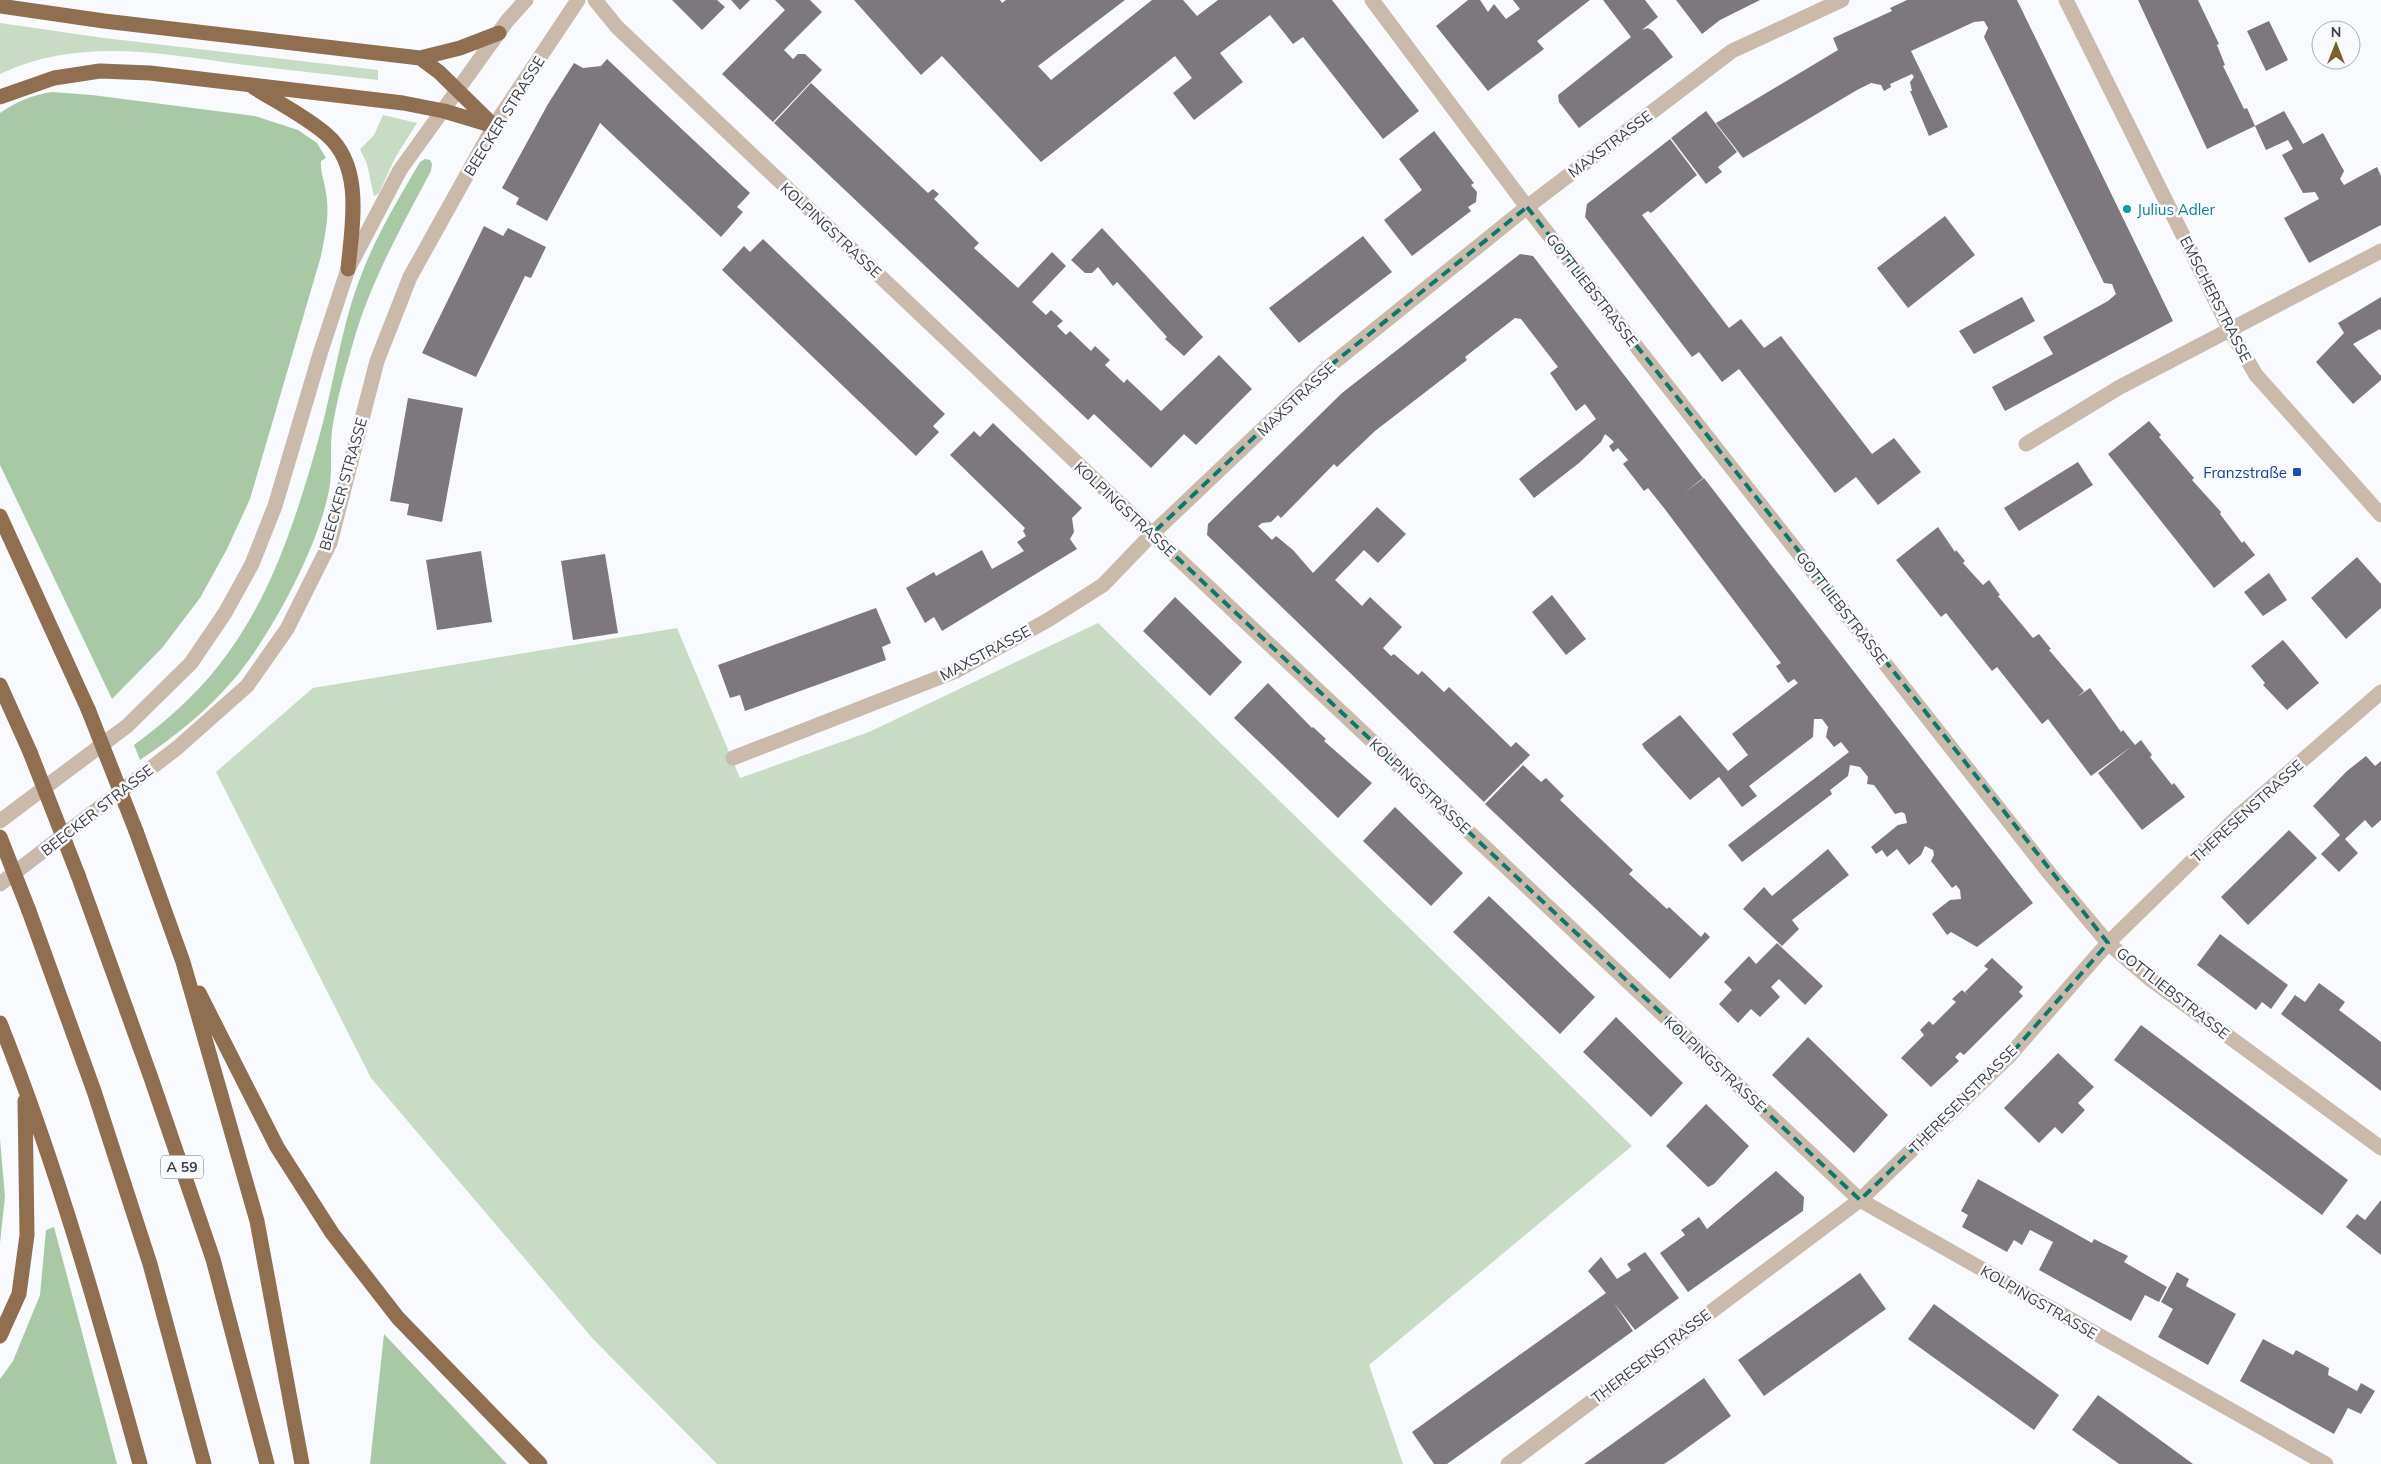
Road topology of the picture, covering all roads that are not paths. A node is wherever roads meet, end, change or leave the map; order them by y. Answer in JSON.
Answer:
{"nodes":[{"id":1,"x":526,"y":0,"type":"edge"},
{"id":2,"x":578,"y":0,"type":"edge"},
{"id":3,"x":595,"y":0,"type":"edge"},
{"id":4,"x":1372,"y":0,"type":"edge"},
{"id":5,"x":1842,"y":0,"type":"edge"},
{"id":6,"x":2066,"y":0,"type":"edge"},
{"id":7,"x":0,"y":6,"type":"edge"},
{"id":8,"x":499,"y":33,"type":"junction"},
{"id":9,"x":420,"y":58,"type":"junction"},
{"id":10,"x":250,"y":84,"type":"junction"},
{"id":11,"x":458,"y":91,"type":"junction"},
{"id":12,"x":0,"y":97,"type":"edge"},
{"id":13,"x":444,"y":111,"type":"junction"},
{"id":14,"x":494,"y":126,"type":"junction"},
{"id":15,"x":1527,"y":207,"type":"junction"},
{"id":16,"x":2381,"y":252,"type":"edge"},
{"id":17,"x":348,"y":269,"type":"junction"},
{"id":18,"x":2230,"y":330,"type":"junction"},
{"id":19,"x":2026,"y":444,"type":"dead end"},
{"id":20,"x":2381,"y":515,"type":"edge"},
{"id":21,"x":0,"y":516,"type":"edge"},
{"id":22,"x":1152,"y":534,"type":"junction"},
{"id":23,"x":0,"y":686,"type":"edge"},
{"id":24,"x":2381,"y":692,"type":"edge"},
{"id":25,"x":733,"y":758,"type":"dead end"},
{"id":26,"x":0,"y":821,"type":"edge"},
{"id":27,"x":0,"y":837,"type":"edge"},
{"id":28,"x":0,"y":884,"type":"edge"},
{"id":29,"x":2108,"y":943,"type":"junction"},
{"id":30,"x":184,"y":962,"type":"junction"},
{"id":31,"x":0,"y":1023,"type":"edge"},
{"id":32,"x":24,"y":1084,"type":"junction"},
{"id":33,"x":2381,"y":1148,"type":"edge"},
{"id":34,"x":1860,"y":1200,"type":"junction"},
{"id":35,"x":0,"y":1336,"type":"edge"},
{"id":36,"x":140,"y":1464,"type":"edge"},
{"id":37,"x":204,"y":1464,"type":"edge"},
{"id":38,"x":267,"y":1464,"type":"edge"},
{"id":39,"x":302,"y":1464,"type":"edge"},
{"id":40,"x":540,"y":1464,"type":"edge"},
{"id":41,"x":1508,"y":1464,"type":"edge"},
{"id":42,"x":2326,"y":1464,"type":"edge"}],
"edges":[{"from":1,"to":8,"type":"street"},
{"from":2,"to":14,"type":"street","name":"BEECKER STRASSE"},
{"from":3,"to":22,"type":"street","name":"KOLPINGSTRASSE"},
{"from":4,"to":15,"type":"street","name":"GOTTLIEBSTRASSE"},
{"from":5,"to":15,"type":"street","name":"MAXSTRASSE"},
{"from":6,"to":18,"type":"street","name":"EMSCHERSTRASSE"},
{"from":7,"to":9,"type":"highway"},
{"from":8,"to":9,"type":"highway"},
{"from":8,"to":11,"type":"street"},
{"from":9,"to":11,"type":"highway"},
{"from":10,"to":12,"type":"highway"},
{"from":10,"to":13,"type":"highway"},
{"from":10,"to":17,"type":"highway"},
{"from":11,"to":13,"type":"street"},
{"from":11,"to":14,"type":"highway"},
{"from":13,"to":14,"type":"highway"},
{"from":13,"to":17,"type":"street"},
{"from":14,"to":28,"type":"street","name":"BEECKER STRASSE"},
{"from":15,"to":22,"type":"street","name":"MAXSTRASSE"},
{"from":15,"to":29,"type":"street","name":"GOTTLIEBSTRASSE"},
{"from":16,"to":18,"type":"street"},
{"from":17,"to":26,"type":"street"},
{"from":18,"to":19,"type":"street"},
{"from":18,"to":20,"type":"street","name":"EMSCHERSTRASSE"},
{"from":21,"to":30,"type":"highway","bridge":true},
{"from":22,"to":25,"type":"street","name":"MAXSTRASSE"},
{"from":22,"to":34,"type":"street","name":"KOLPINGSTRASSE"},
{"from":23,"to":38,"type":"highway","number":"A 59","bridge":true},
{"from":24,"to":29,"type":"street","name":"THERESENSTRASSE"},
{"from":27,"to":37,"type":"highway","bridge":true},
{"from":29,"to":33,"type":"street","name":"GOTTLIEBSTRASSE"},
{"from":29,"to":34,"type":"street","name":"THERESENSTRASSE"},
{"from":30,"to":39,"type":"highway"},
{"from":30,"to":40,"type":"highway"},
{"from":31,"to":32,"type":"highway"},
{"from":32,"to":35,"type":"highway"},
{"from":32,"to":36,"type":"highway"},
{"from":34,"to":41,"type":"street","name":"THERESENSTRASSE"},
{"from":34,"to":42,"type":"street","name":"KOLPINGSTRASSE"}]}
